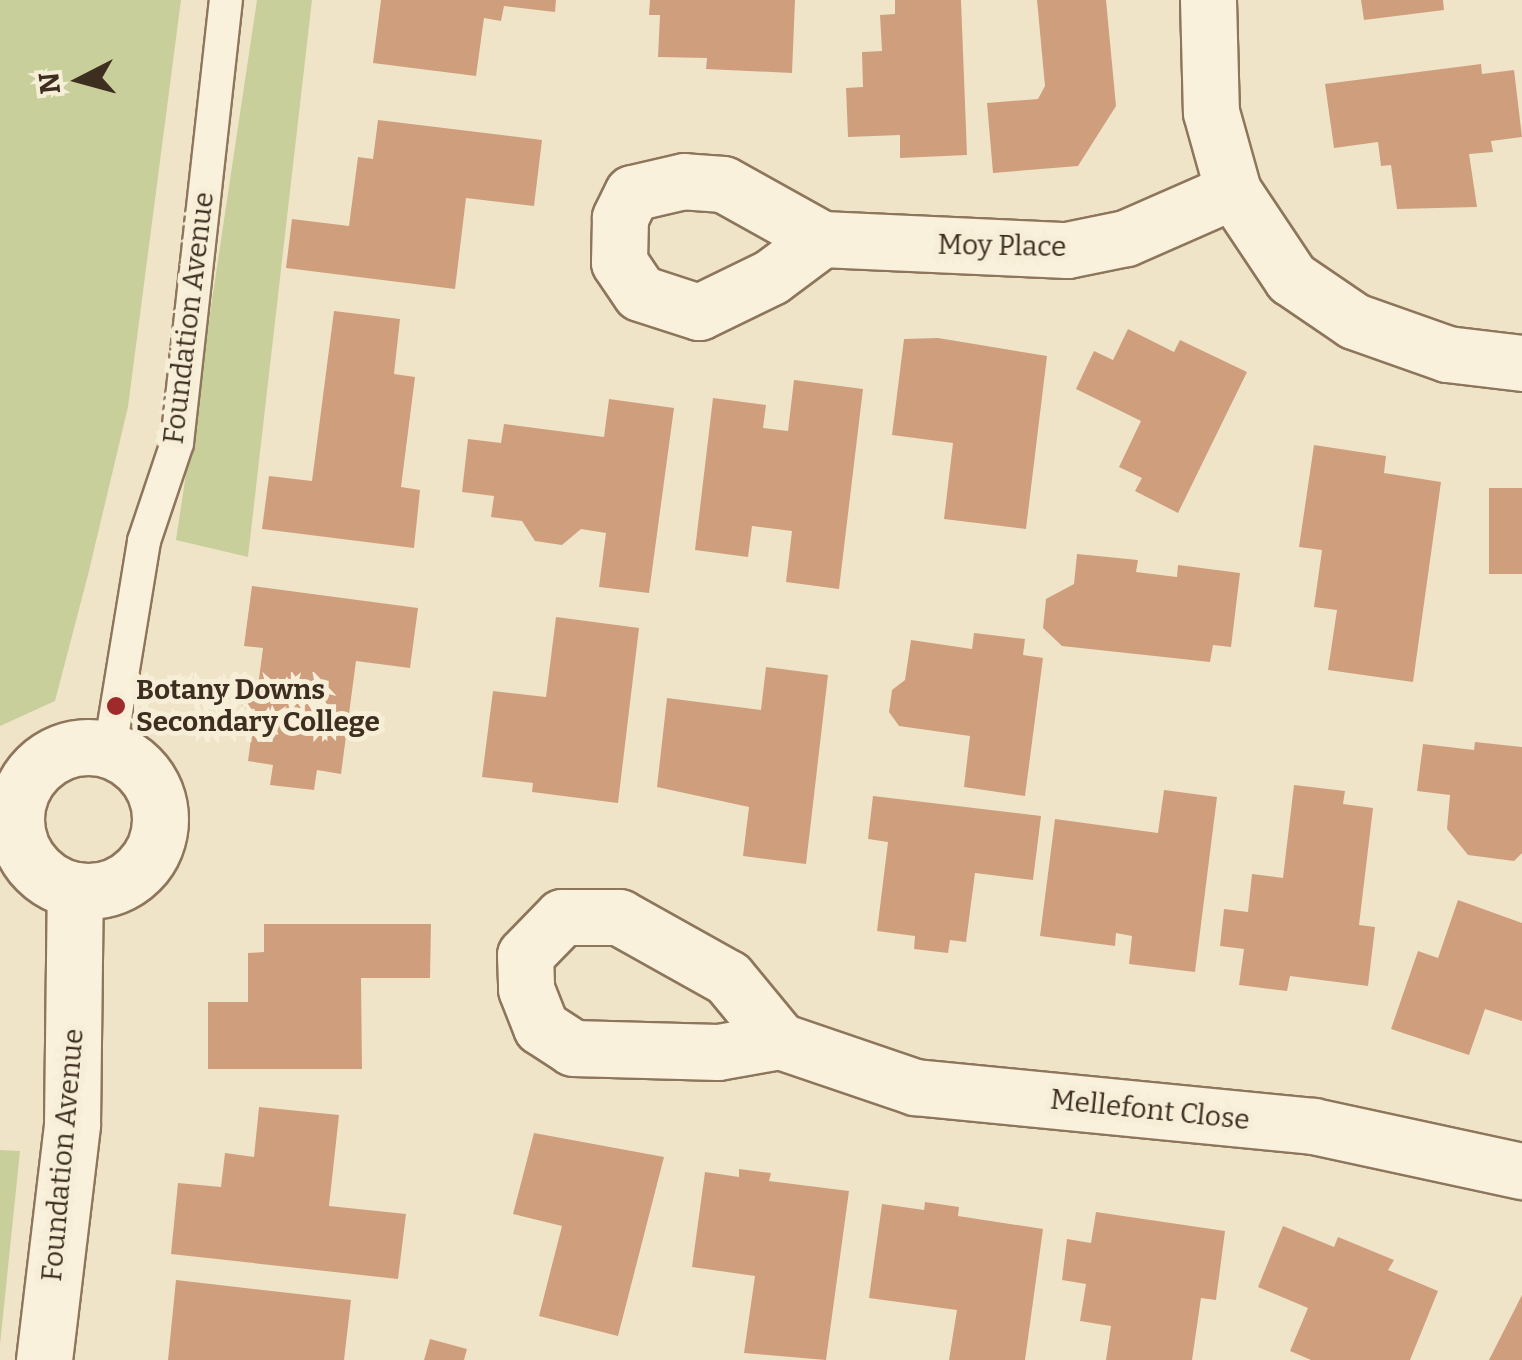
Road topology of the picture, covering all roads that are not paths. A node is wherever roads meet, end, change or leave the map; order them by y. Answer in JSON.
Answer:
{"nodes":[{"id":1,"x":226,"y":0,"type":"edge"},
{"id":2,"x":1208,"y":0,"type":"edge"},
{"id":3,"x":1233,"y":191,"type":"junction"},
{"id":4,"x":822,"y":240,"type":"dead end"},
{"id":5,"x":1522,"y":362,"type":"edge"},
{"id":6,"x":110,"y":749,"type":"junction"},
{"id":7,"x":75,"y":890,"type":"junction"},
{"id":8,"x":780,"y":1041,"type":"dead end"},
{"id":9,"x":1522,"y":1171,"type":"edge"},
{"id":10,"x":44,"y":1360,"type":"edge"}],
"edges":[{"from":1,"to":6,"type":"lane","name":"Foundation Avenue"},
{"from":2,"to":3,"type":"street"},
{"from":3,"to":4,"type":"street","name":"Moy Place"},
{"from":3,"to":5,"type":"street"},
{"from":6,"to":7,"type":"street"},
{"from":6,"to":7,"type":"street"},
{"from":7,"to":10,"type":"street","name":"Foundation Avenue"},
{"from":8,"to":9,"type":"street","name":"Mellefont Close"}]}
